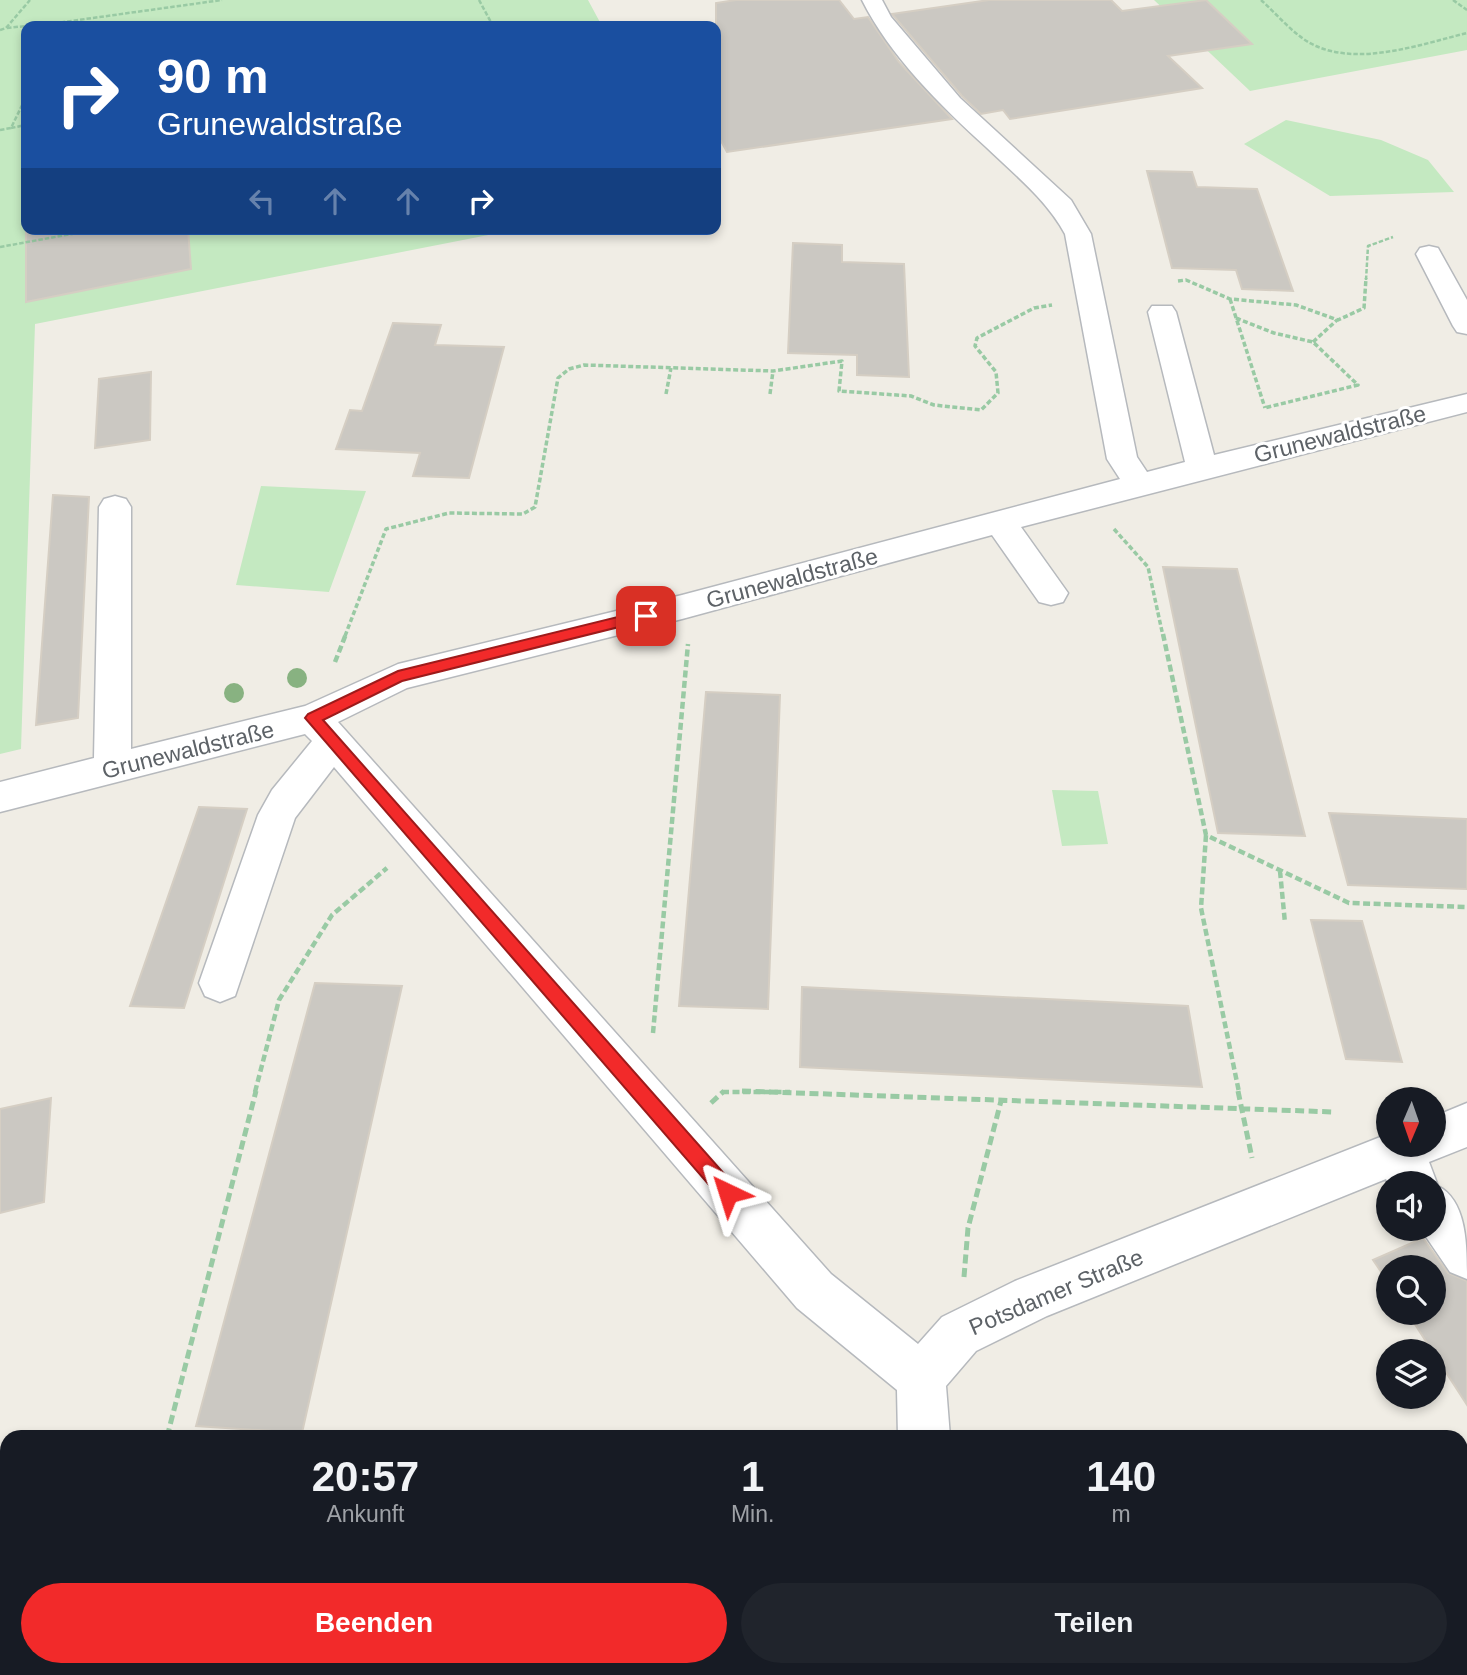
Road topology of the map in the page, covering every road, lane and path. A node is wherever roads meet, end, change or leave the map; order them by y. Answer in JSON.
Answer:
{"nodes":[{"id":1,"x":30,"y":0,"type":"edge"},
{"id":2,"x":222,"y":0,"type":"edge"},
{"id":3,"x":479,"y":0,"type":"edge"},
{"id":4,"x":872,"y":0,"type":"edge"},
{"id":5,"x":1261,"y":0,"type":"edge"},
{"id":6,"x":1453,"y":0,"type":"edge"},
{"id":7,"x":1467,"y":10,"type":"edge"},
{"id":8,"x":71,"y":21,"type":"edge"},
{"id":9,"x":490,"y":21,"type":"edge"},
{"id":10,"x":21,"y":27,"type":"edge"},
{"id":11,"x":6,"y":28,"type":"junction"},
{"id":12,"x":0,"y":30,"type":"edge"},
{"id":13,"x":1467,"y":33,"type":"edge"},
{"id":14,"x":21,"y":107,"type":"edge"},
{"id":15,"x":21,"y":126,"type":"edge"},
{"id":16,"x":11,"y":128,"type":"junction"},
{"id":17,"x":0,"y":130,"type":"edge"},
{"id":18,"x":66,"y":235,"type":"edge"},
{"id":19,"x":1402,"y":237,"type":"dead end"},
{"id":20,"x":0,"y":247,"type":"edge"},
{"id":21,"x":1429,"y":254,"type":"dead end"},
{"id":22,"x":1175,"y":282,"type":"dead end"},
{"id":23,"x":1091,"y":298,"type":"junction"},
{"id":24,"x":1230,"y":299,"type":"junction"},
{"id":25,"x":1162,"y":312,"type":"dead end"},
{"id":26,"x":1236,"y":318,"type":"junction"},
{"id":27,"x":1338,"y":320,"type":"junction"},
{"id":28,"x":1467,"y":326,"type":"edge"},
{"id":29,"x":1313,"y":342,"type":"junction"},
{"id":30,"x":671,"y":368,"type":"junction"},
{"id":31,"x":773,"y":371,"type":"junction"},
{"id":32,"x":666,"y":394,"type":"dead end"},
{"id":33,"x":770,"y":394,"type":"dead end"},
{"id":34,"x":1467,"y":403,"type":"edge"},
{"id":35,"x":1264,"y":408,"type":"junction"},
{"id":36,"x":1277,"y":450,"type":"junction"},
{"id":37,"x":1202,"y":469,"type":"junction"},
{"id":38,"x":1140,"y":484,"type":"junction"},
{"id":39,"x":1088,"y":499,"type":"junction"},
{"id":40,"x":115,"y":507,"type":"dead end"},
{"id":41,"x":1001,"y":523,"type":"junction"},
{"id":42,"x":1051,"y":593,"type":"dead end"},
{"id":43,"x":682,"y":607,"type":"junction"},
{"id":44,"x":323,"y":729,"type":"junction"},
{"id":45,"x":112,"y":769,"type":"junction"},
{"id":46,"x":0,"y":797,"type":"edge"},
{"id":47,"x":1206,"y":835,"type":"junction"},
{"id":48,"x":420,"y":841,"type":"junction"},
{"id":49,"x":1280,"y":871,"type":"junction"},
{"id":50,"x":1467,"y":907,"type":"edge"},
{"id":51,"x":1285,"y":923,"type":"dead end"},
{"id":52,"x":220,"y":983,"type":"dead end"},
{"id":53,"x":647,"y":1100,"type":"junction"},
{"id":54,"x":1001,"y":1101,"type":"junction"},
{"id":55,"x":1241,"y":1109,"type":"junction"},
{"id":56,"x":1334,"y":1112,"type":"dead end"},
{"id":57,"x":1467,"y":1125,"type":"edge"},
{"id":58,"x":677,"y":1134,"type":"junction"},
{"id":59,"x":1446,"y":1137,"type":"edge"},
{"id":60,"x":1410,"y":1157,"type":"edge"},
{"id":61,"x":1262,"y":1207,"type":"junction"},
{"id":62,"x":1446,"y":1225,"type":"edge"},
{"id":63,"x":1467,"y":1255,"type":"edge"},
{"id":64,"x":959,"y":1334,"type":"junction"},
{"id":65,"x":921,"y":1378,"type":"junction"},
{"id":66,"x":169,"y":1430,"type":"edge"},
{"id":67,"x":924,"y":1430,"type":"edge"}],
"edges":[{"from":1,"to":11,"type":"path"},
{"from":2,"to":8,"type":"path"},
{"from":3,"to":9,"type":"path"},
{"from":4,"to":23,"type":"street"},
{"from":5,"to":13,"type":"path"},
{"from":6,"to":7,"type":"path"},
{"from":10,"to":11,"type":"path"},
{"from":11,"to":12,"type":"path"},
{"from":14,"to":16,"type":"path"},
{"from":15,"to":16,"type":"path"},
{"from":16,"to":17,"type":"path"},
{"from":18,"to":20,"type":"path"},
{"from":19,"to":27,"type":"path"},
{"from":21,"to":28,"type":"street"},
{"from":22,"to":24,"type":"path"},
{"from":23,"to":31,"type":"path"},
{"from":23,"to":38,"type":"street"},
{"from":24,"to":26,"type":"path"},
{"from":24,"to":27,"type":"path"},
{"from":25,"to":37,"type":"street"},
{"from":26,"to":29,"type":"path"},
{"from":26,"to":35,"type":"path"},
{"from":27,"to":29,"type":"path"},
{"from":29,"to":35,"type":"path"},
{"from":30,"to":31,"type":"path"},
{"from":30,"to":32,"type":"path"},
{"from":30,"to":44,"type":"path"},
{"from":31,"to":33,"type":"path"},
{"from":34,"to":36,"type":"street","name":"Grunewaldstraße"},
{"from":35,"to":36,"type":"path"},
{"from":36,"to":37,"type":"street","name":"Grunewaldstraße"},
{"from":37,"to":38,"type":"street","name":"Grunewaldstraße"},
{"from":38,"to":39,"type":"street","name":"Grunewaldstraße"},
{"from":39,"to":41,"type":"street","name":"Grunewaldstraße"},
{"from":39,"to":47,"type":"path"},
{"from":40,"to":45,"type":"street"},
{"from":41,"to":42,"type":"street"},
{"from":41,"to":43,"type":"street","name":"Grunewaldstraße"},
{"from":43,"to":44,"type":"street","name":"Grunewaldstraße"},
{"from":43,"to":53,"type":"path"},
{"from":44,"to":45,"type":"street","name":"Grunewaldstraße"},
{"from":44,"to":48,"type":"street"},
{"from":44,"to":52,"type":"street"},
{"from":45,"to":46,"type":"street","name":"Grunewaldstraße"},
{"from":47,"to":49,"type":"path"},
{"from":47,"to":55,"type":"path"},
{"from":48,"to":53,"type":"street"},
{"from":48,"to":66,"type":"path"},
{"from":49,"to":50,"type":"path"},
{"from":49,"to":51,"type":"path"},
{"from":53,"to":58,"type":"street"},
{"from":54,"to":55,"type":"path"},
{"from":54,"to":58,"type":"path"},
{"from":54,"to":64,"type":"path"},
{"from":55,"to":56,"type":"path"},
{"from":55,"to":61,"type":"path"},
{"from":57,"to":59,"type":"street","name":"Potsdamer Straße"},
{"from":58,"to":65,"type":"street"},
{"from":60,"to":61,"type":"street","name":"Potsdamer Straße"},
{"from":61,"to":64,"type":"street","name":"Potsdamer Straße"},
{"from":62,"to":63,"type":"street"},
{"from":64,"to":65,"type":"street","name":"Potsdamer Straße"},
{"from":65,"to":67,"type":"street"}]}
